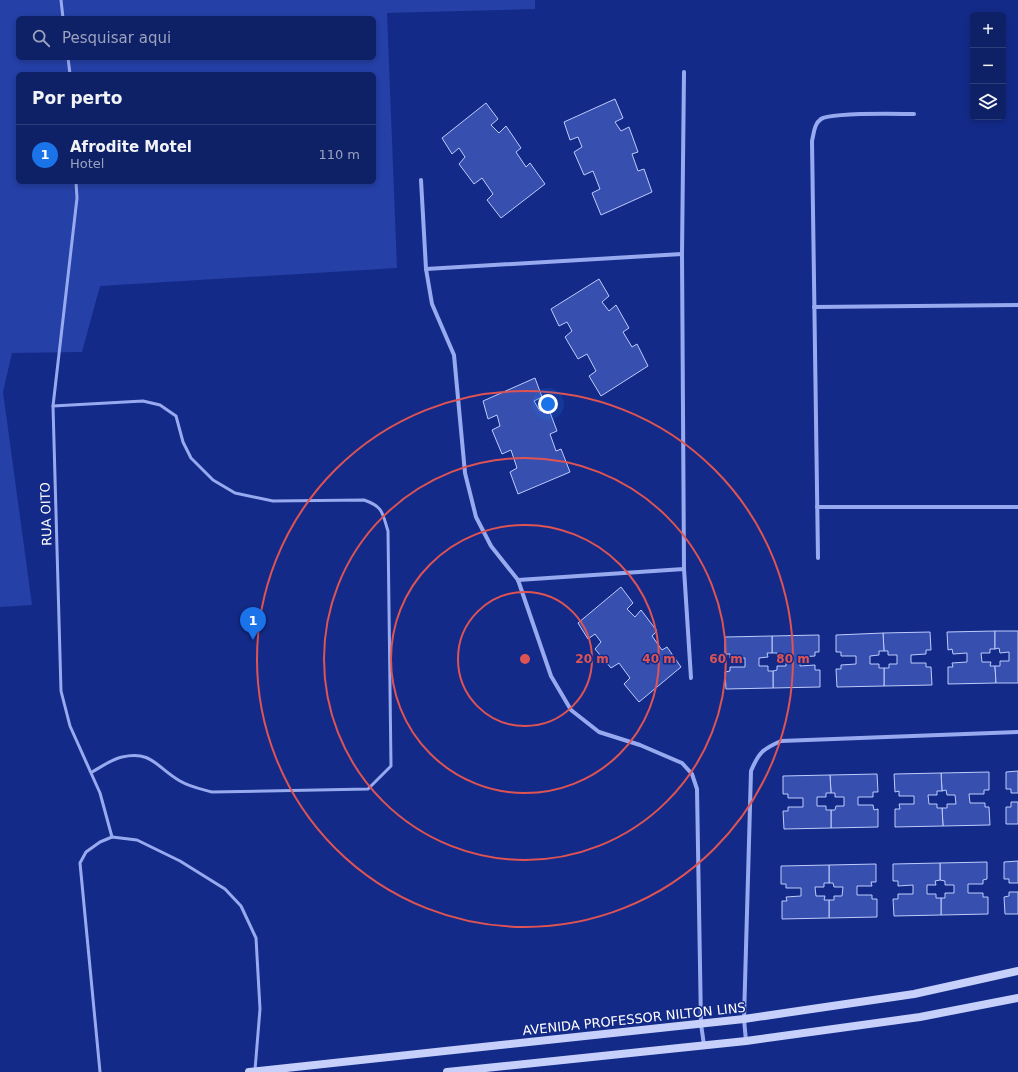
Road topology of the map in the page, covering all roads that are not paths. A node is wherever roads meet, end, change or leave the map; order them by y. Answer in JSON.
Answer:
{"nodes":[{"id":1,"x":61,"y":0,"type":"edge"},
{"id":2,"x":63,"y":16,"type":"edge"},
{"id":3,"x":68,"y":60,"type":"edge"},
{"id":4,"x":70,"y":72,"type":"edge"},
{"id":5,"x":684,"y":72,"type":"dead end"},
{"id":6,"x":914,"y":114,"type":"dead end"},
{"id":7,"x":421,"y":180,"type":"dead end"},
{"id":8,"x":76,"y":184,"type":"edge"},
{"id":9,"x":682,"y":254,"type":"junction"},
{"id":10,"x":426,"y":269,"type":"junction"},
{"id":11,"x":1018,"y":305,"type":"edge"},
{"id":12,"x":814,"y":307,"type":"junction"},
{"id":13,"x":53,"y":406,"type":"junction"},
{"id":14,"x":817,"y":507,"type":"junction"},
{"id":15,"x":1018,"y":507,"type":"edge"},
{"id":16,"x":818,"y":558,"type":"dead end"},
{"id":17,"x":684,"y":568,"type":"junction"},
{"id":18,"x":518,"y":580,"type":"junction"},
{"id":19,"x":691,"y":678,"type":"dead end"},
{"id":20,"x":1018,"y":732,"type":"edge"},
{"id":21,"x":92,"y":772,"type":"junction"},
{"id":22,"x":112,"y":837,"type":"junction"},
{"id":23,"x":1018,"y":971,"type":"edge"},
{"id":24,"x":1018,"y":998,"type":"edge"},
{"id":25,"x":744,"y":1019,"type":"junction"},
{"id":26,"x":701,"y":1024,"type":"junction"},
{"id":27,"x":746,"y":1041,"type":"junction"},
{"id":28,"x":704,"y":1045,"type":"junction"},
{"id":29,"x":100,"y":1072,"type":"edge"},
{"id":30,"x":252,"y":1072,"type":"edge"},
{"id":31,"x":447,"y":1072,"type":"edge"}],
"edges":[{"from":1,"to":2,"type":"lane"},
{"from":3,"to":4,"type":"lane"},
{"from":5,"to":9,"type":"street"},
{"from":6,"to":12,"type":"street"},
{"from":7,"to":10,"type":"street"},
{"from":8,"to":13,"type":"lane","name":"RUA OITO"},
{"from":9,"to":10,"type":"street"},
{"from":9,"to":17,"type":"street"},
{"from":10,"to":18,"type":"street"},
{"from":11,"to":12,"type":"street"},
{"from":12,"to":14,"type":"street"},
{"from":13,"to":21,"type":"lane","name":"RUA OITO"},
{"from":13,"to":21,"type":"lane"},
{"from":14,"to":15,"type":"street"},
{"from":14,"to":16,"type":"street"},
{"from":17,"to":18,"type":"street"},
{"from":17,"to":19,"type":"street"},
{"from":18,"to":26,"type":"street"},
{"from":20,"to":25,"type":"street"},
{"from":21,"to":22,"type":"lane","name":"RUA OITO"},
{"from":22,"to":29,"type":"lane"},
{"from":22,"to":30,"type":"lane"},
{"from":23,"to":25,"type":"main road","name":"AVENIDA PROFESSOR NILTON LINS"},
{"from":24,"to":27,"type":"main road"},
{"from":25,"to":26,"type":"main road","name":"AVENIDA PROFESSOR NILTON LINS"},
{"from":25,"to":27,"type":"street"},
{"from":26,"to":28,"type":"street"},
{"from":26,"to":30,"type":"main road","name":"AVENIDA PROFESSOR NILTON LINS"},
{"from":27,"to":28,"type":"main road"},
{"from":28,"to":31,"type":"main road"}]}
